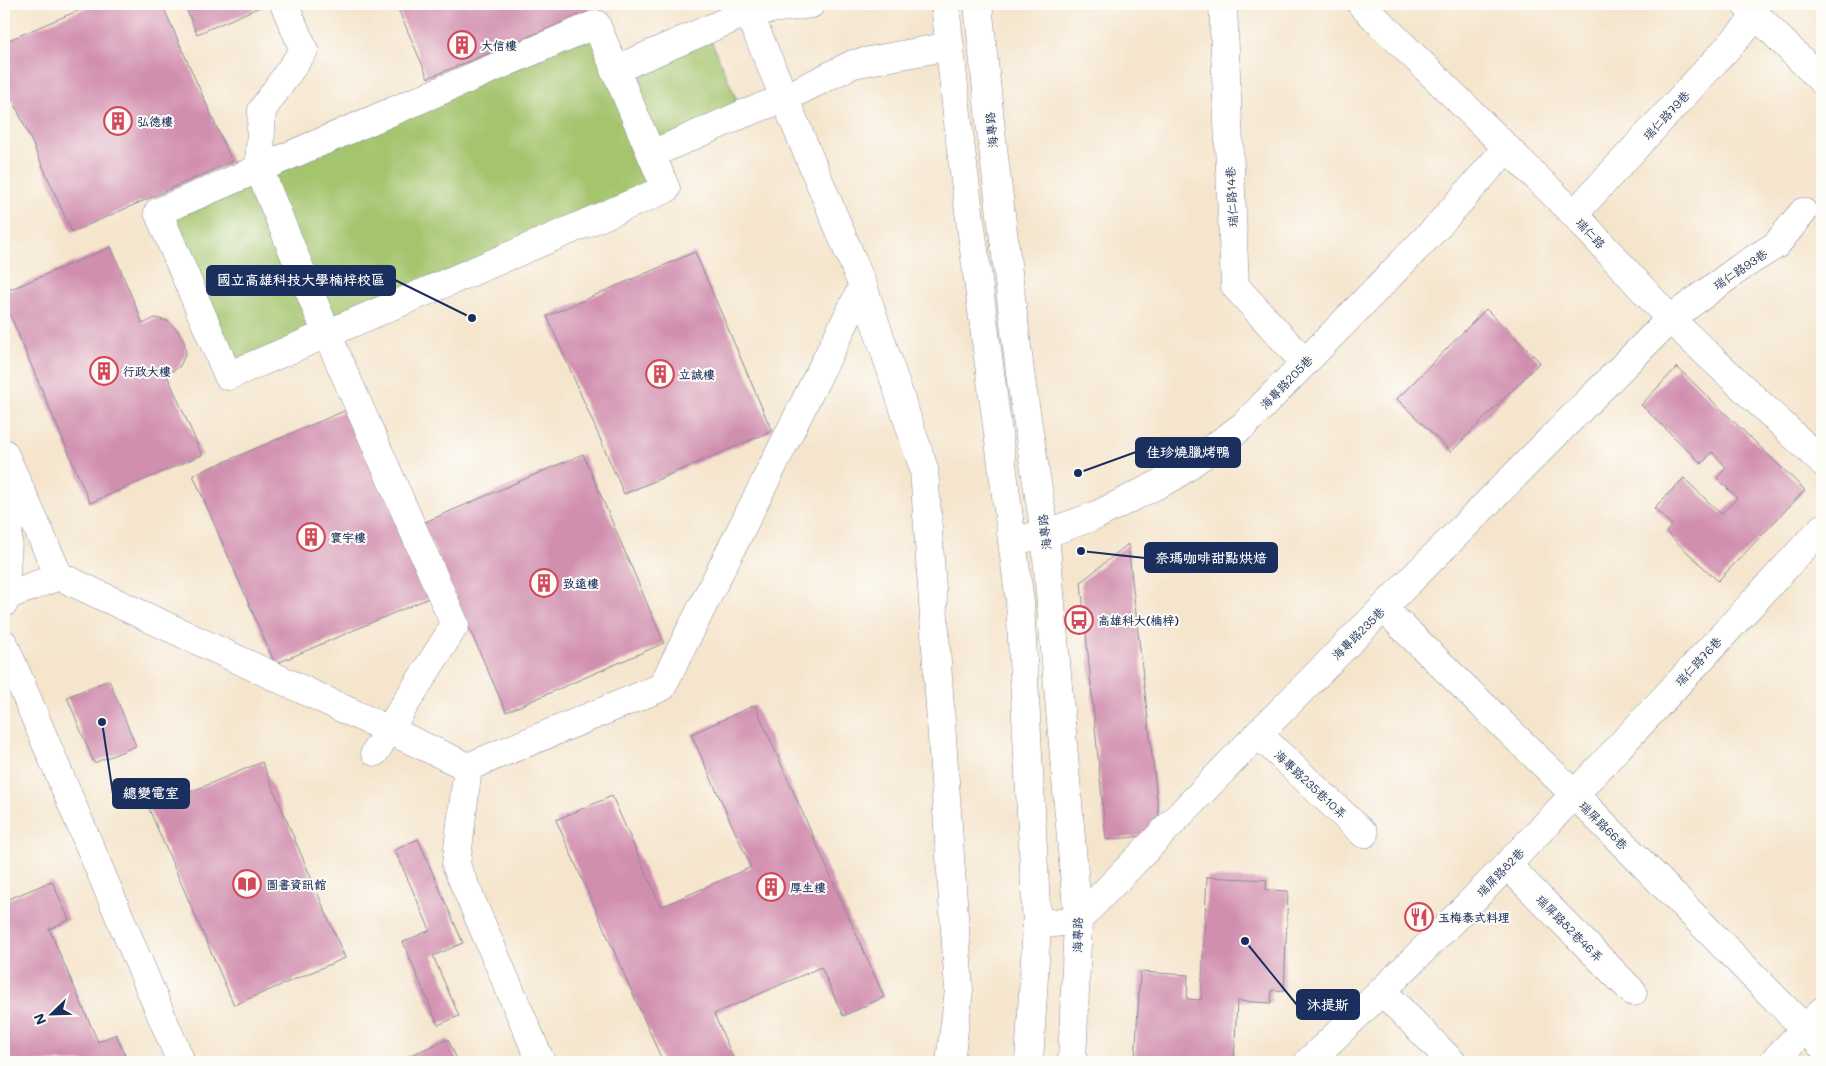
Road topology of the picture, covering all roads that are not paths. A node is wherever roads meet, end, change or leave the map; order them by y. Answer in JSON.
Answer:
{"nodes":[{"id":1,"x":284,"y":4,"type":"edge"},
{"id":2,"x":811,"y":4,"type":"edge"},
{"id":3,"x":945,"y":4,"type":"edge"},
{"id":4,"x":978,"y":4,"type":"edge"},
{"id":5,"x":1223,"y":4,"type":"edge"},
{"id":6,"x":1360,"y":4,"type":"edge"},
{"id":7,"x":747,"y":8,"type":"edge"},
{"id":8,"x":1751,"y":10,"type":"edge"},
{"id":9,"x":950,"y":46,"type":"junction"},
{"id":10,"x":614,"y":70,"type":"junction"},
{"id":11,"x":1822,"y":81,"type":"edge"},
{"id":12,"x":785,"y":98,"type":"junction"},
{"id":13,"x":1507,"y":148,"type":"junction"},
{"id":14,"x":652,"y":154,"type":"junction"},
{"id":15,"x":259,"y":169,"type":"junction"},
{"id":16,"x":1803,"y":212,"type":"dead end"},
{"id":17,"x":1574,"y":214,"type":"junction"},
{"id":18,"x":863,"y":286,"type":"junction"},
{"id":19,"x":1670,"y":319,"type":"junction"},
{"id":20,"x":328,"y":334,"type":"junction"},
{"id":21,"x":1305,"y":363,"type":"junction"},
{"id":22,"x":1822,"y":462,"type":"edge"},
{"id":23,"x":8,"y":463,"type":"edge"},
{"id":24,"x":1822,"y":528,"type":"edge"},
{"id":25,"x":1045,"y":534,"type":"junction"},
{"id":26,"x":1013,"y":541,"type":"junction"},
{"id":27,"x":59,"y":576,"type":"junction"},
{"id":28,"x":4,"y":600,"type":"edge"},
{"id":29,"x":1383,"y":608,"type":"junction"},
{"id":30,"x":4,"y":644,"type":"edge"},
{"id":31,"x":1258,"y":734,"type":"junction"},
{"id":32,"x":382,"y":741,"type":"junction"},
{"id":33,"x":468,"y":767,"type":"junction"},
{"id":34,"x":1574,"y":794,"type":"junction"},
{"id":35,"x":1364,"y":834,"type":"dead end"},
{"id":36,"x":1507,"y":865,"type":"junction"},
{"id":37,"x":1078,"y":920,"type":"junction"},
{"id":38,"x":1037,"y":925,"type":"junction"},
{"id":39,"x":1383,"y":992,"type":"junction"},
{"id":40,"x":1633,"y":992,"type":"dead end"},
{"id":41,"x":1816,"y":1028,"type":"edge"},
{"id":42,"x":181,"y":1062,"type":"edge"},
{"id":43,"x":541,"y":1062,"type":"edge"},
{"id":44,"x":950,"y":1062,"type":"edge"},
{"id":45,"x":1029,"y":1062,"type":"edge"},
{"id":46,"x":1072,"y":1062,"type":"edge"},
{"id":47,"x":1308,"y":1062,"type":"edge"},
{"id":48,"x":1452,"y":1062,"type":"edge"},
{"id":49,"x":1773,"y":1062,"type":"edge"}],
"edges":[{"from":1,"to":15,"type":"street"},
{"from":2,"to":7,"type":"street"},
{"from":3,"to":9,"type":"street"},
{"from":4,"to":25,"type":"street","name":"海專路"},
{"from":5,"to":21,"type":"street","name":"瑞仁路14巷"},
{"from":6,"to":13,"type":"street","name":"瑞仁路"},
{"from":7,"to":10,"type":"street"},
{"from":7,"to":12,"type":"street"},
{"from":8,"to":11,"type":"street"},
{"from":8,"to":17,"type":"street","name":"瑞仁路79巷"},
{"from":9,"to":12,"type":"street"},
{"from":9,"to":26,"type":"street"},
{"from":10,"to":14,"type":"street"},
{"from":10,"to":15,"type":"street"},
{"from":12,"to":14,"type":"street"},
{"from":12,"to":18,"type":"street"},
{"from":13,"to":17,"type":"street","name":"瑞仁路"},
{"from":13,"to":21,"type":"street","name":"海專路205巷"},
{"from":14,"to":20,"type":"street"},
{"from":15,"to":20,"type":"street"},
{"from":15,"to":20,"type":"street"},
{"from":16,"to":19,"type":"street","name":"瑞仁路93巷"},
{"from":17,"to":19,"type":"street","name":"瑞仁路"},
{"from":18,"to":33,"type":"street"},
{"from":18,"to":44,"type":"street"},
{"from":19,"to":22,"type":"street","name":"瑞仁路"},
{"from":19,"to":29,"type":"street","name":"海專路235巷"},
{"from":20,"to":32,"type":"street"},
{"from":21,"to":25,"type":"street","name":"海專路205巷"},
{"from":23,"to":27,"type":"street"},
{"from":23,"to":28,"type":"street"},
{"from":24,"to":34,"type":"street","name":"瑞仁路76巷"},
{"from":25,"to":26,"type":"street","name":"海專路205巷"},
{"from":25,"to":37,"type":"street","name":"海專路"},
{"from":26,"to":38,"type":"street"},
{"from":27,"to":28,"type":"street"},
{"from":27,"to":32,"type":"street"},
{"from":29,"to":31,"type":"street","name":"海專路235巷"},
{"from":29,"to":34,"type":"street","name":"瑞屏路66巷"},
{"from":30,"to":42,"type":"street"},
{"from":31,"to":35,"type":"street","name":"海專路235巷10弄"},
{"from":31,"to":37,"type":"street","name":"海專路235巷"},
{"from":32,"to":33,"type":"street"},
{"from":33,"to":43,"type":"street"},
{"from":34,"to":36,"type":"street","name":"瑞屏路82巷"},
{"from":34,"to":41,"type":"street","name":"瑞屏路66巷"},
{"from":36,"to":39,"type":"street","name":"瑞屏路82巷"},
{"from":36,"to":40,"type":"street","name":"瑞屏路82巷46弄"},
{"from":37,"to":38,"type":"street"},
{"from":37,"to":46,"type":"street","name":"海專路"},
{"from":38,"to":45,"type":"street"},
{"from":39,"to":47,"type":"street","name":"瑞屏路82巷"},
{"from":39,"to":48,"type":"street"},
{"from":41,"to":49,"type":"street"}]}
